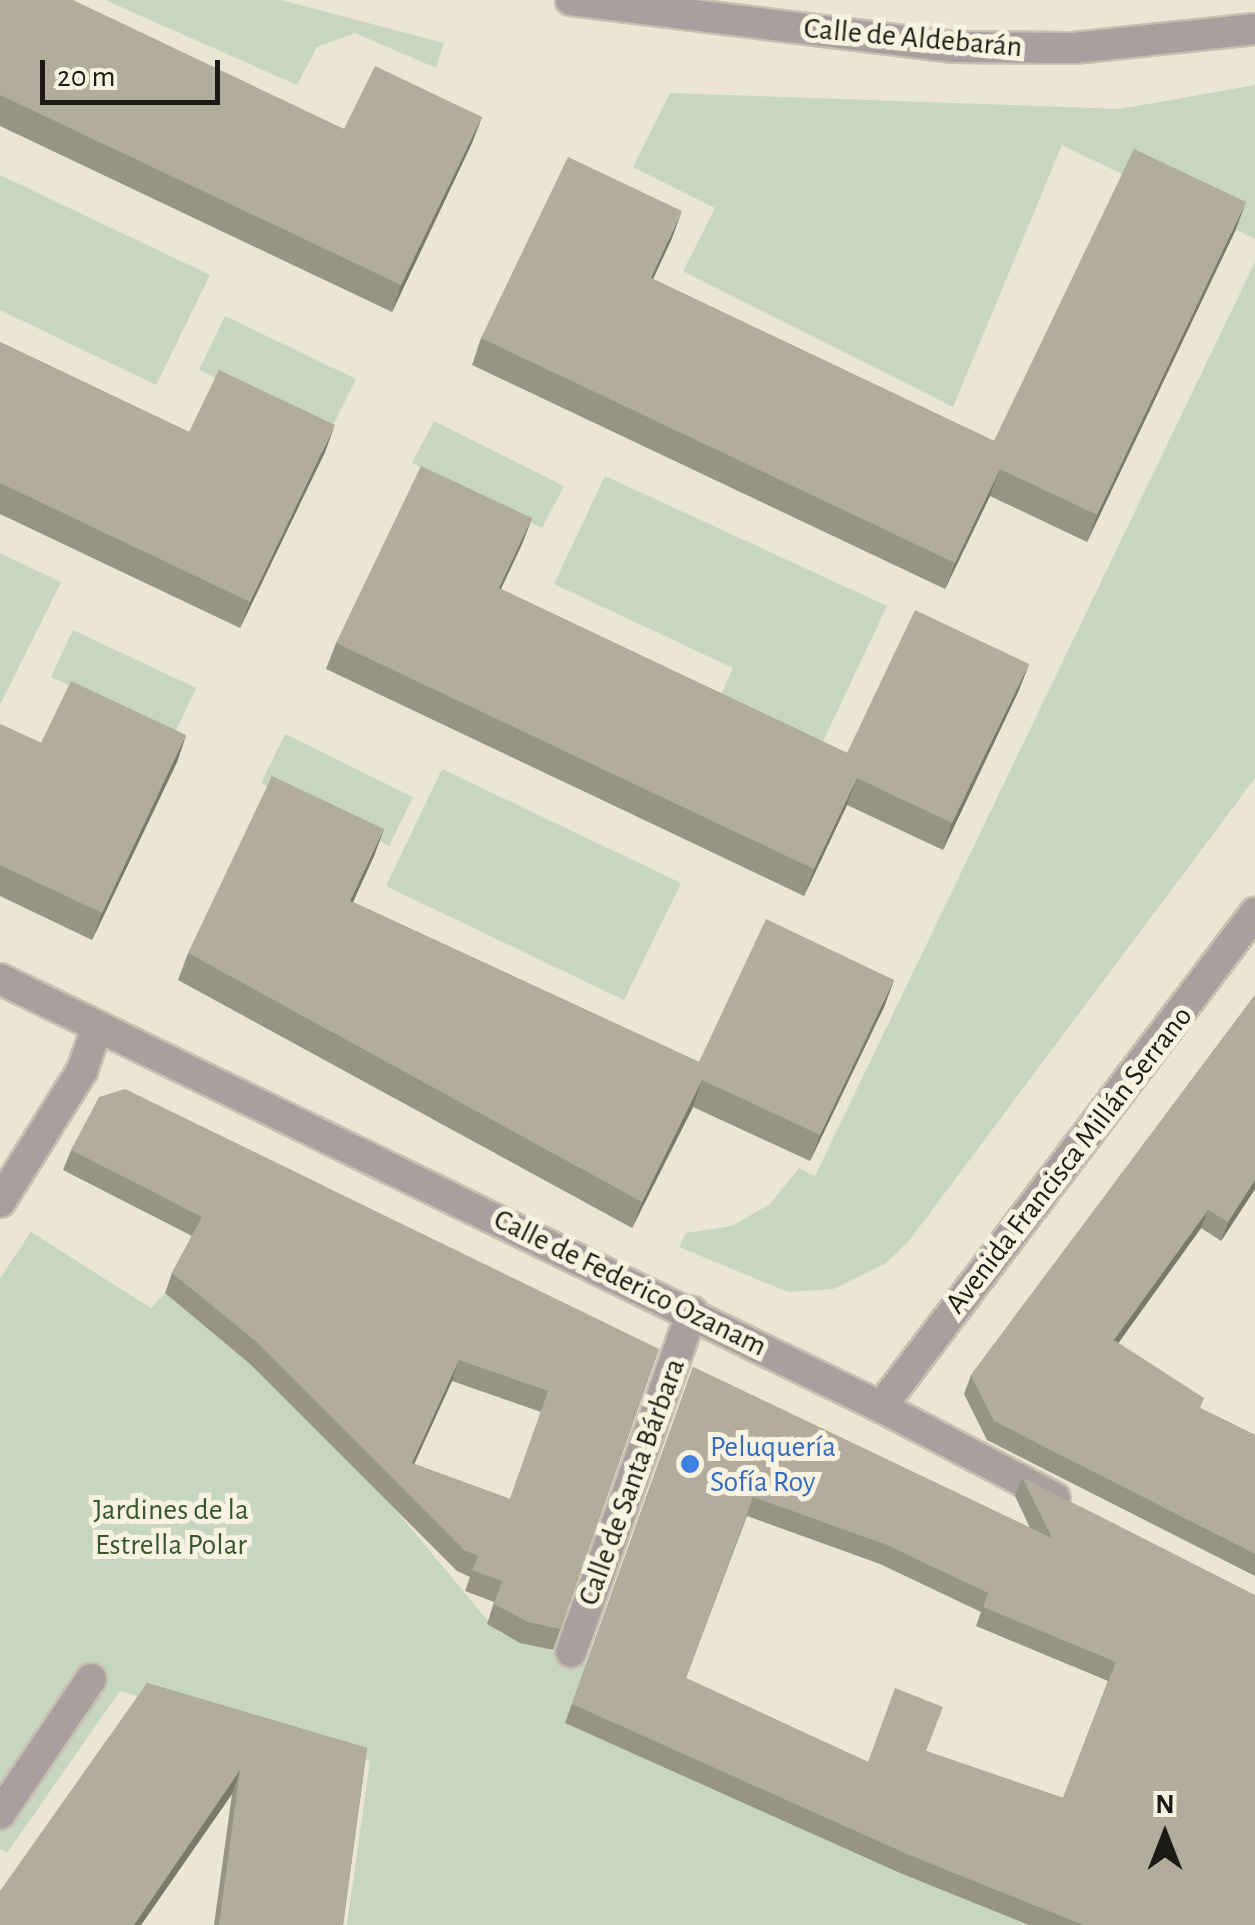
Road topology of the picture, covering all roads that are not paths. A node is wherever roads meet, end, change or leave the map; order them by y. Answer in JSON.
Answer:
{"nodes":[{"id":1,"x":571,"y":0,"type":"edge"},
{"id":2,"x":1255,"y":28,"type":"edge"},
{"id":3,"x":1255,"y":912,"type":"edge"},
{"id":4,"x":0,"y":979,"type":"edge"},
{"id":5,"x":97,"y":1027,"type":"junction"},
{"id":6,"x":0,"y":1202,"type":"edge"},
{"id":7,"x":692,"y":1312,"type":"junction"},
{"id":8,"x":880,"y":1407,"type":"junction"},
{"id":9,"x":1078,"y":1508,"type":"edge"},
{"id":10,"x":571,"y":1652,"type":"dead end"},
{"id":11,"x":90,"y":1678,"type":"dead end"},
{"id":12,"x":0,"y":1814,"type":"edge"}],
"edges":[{"from":1,"to":2,"type":"street","name":"Calle de Aldebarán"},
{"from":3,"to":8,"type":"street","name":"Avenida Francisca Millán Serrano"},
{"from":4,"to":5,"type":"street","name":"Calle de Federico Ozanam"},
{"from":5,"to":6,"type":"street"},
{"from":5,"to":7,"type":"street","name":"Calle de Federico Ozanam"},
{"from":7,"to":8,"type":"street","name":"Calle de Federico Ozanam"},
{"from":7,"to":10,"type":"street","name":"Calle de Santa Bárbara"},
{"from":8,"to":9,"type":"street","name":"Calle de Federico Ozanam"},
{"from":11,"to":12,"type":"street"}]}
